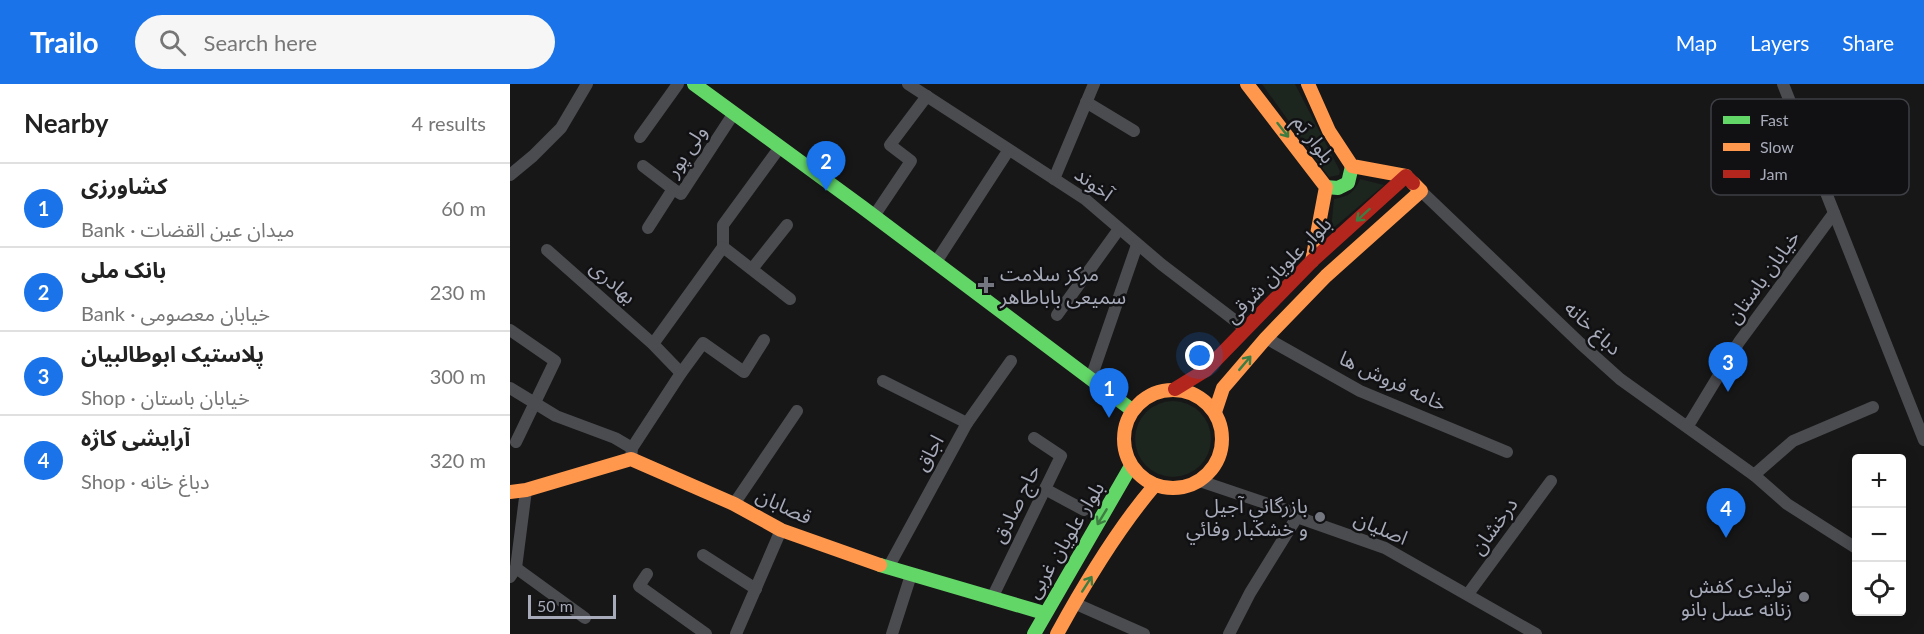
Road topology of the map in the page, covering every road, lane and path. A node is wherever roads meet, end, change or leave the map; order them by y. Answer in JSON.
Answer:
{"nodes":[{"id":1,"x":587,"y":84,"type":"edge"},
{"id":2,"x":678,"y":84,"type":"edge"},
{"id":3,"x":694,"y":84,"type":"edge"},
{"id":4,"x":909,"y":84,"type":"edge"},
{"id":5,"x":1094,"y":84,"type":"edge"},
{"id":6,"x":1247,"y":84,"type":"edge"},
{"id":7,"x":1308,"y":84,"type":"edge"},
{"id":8,"x":1783,"y":84,"type":"edge"},
{"id":9,"x":927,"y":96,"type":"junction"},
{"id":10,"x":1789,"y":99,"type":"edge"},
{"id":11,"x":1086,"y":102,"type":"junction"},
{"id":12,"x":734,"y":113,"type":"junction"},
{"id":13,"x":1134,"y":132,"type":"dead end"},
{"id":14,"x":640,"y":136,"type":"dead end"},
{"id":15,"x":780,"y":147,"type":"junction"},
{"id":16,"x":1008,"y":151,"type":"junction"},
{"id":17,"x":643,"y":166,"type":"dead end"},
{"id":18,"x":1353,"y":166,"type":"junction"},
{"id":19,"x":510,"y":175,"type":"edge"},
{"id":20,"x":1406,"y":176,"type":"junction"},
{"id":21,"x":1054,"y":179,"type":"junction"},
{"id":22,"x":1326,"y":188,"type":"junction"},
{"id":23,"x":673,"y":189,"type":"junction"},
{"id":24,"x":1421,"y":191,"type":"junction"},
{"id":25,"x":1827,"y":195,"type":"edge"},
{"id":26,"x":1834,"y":213,"type":"junction"},
{"id":27,"x":874,"y":216,"type":"junction"},
{"id":28,"x":787,"y":225,"type":"dead end"},
{"id":29,"x":648,"y":228,"type":"dead end"},
{"id":30,"x":1119,"y":229,"type":"junction"},
{"id":31,"x":1137,"y":245,"type":"junction"},
{"id":32,"x":723,"y":247,"type":"junction"},
{"id":33,"x":547,"y":250,"type":"dead end"},
{"id":34,"x":1312,"y":261,"type":"junction"},
{"id":35,"x":936,"y":262,"type":"junction"},
{"id":36,"x":752,"y":269,"type":"junction"},
{"id":37,"x":790,"y":299,"type":"dead end"},
{"id":38,"x":1058,"y":315,"type":"dead end"},
{"id":39,"x":1246,"y":329,"type":"junction"},
{"id":40,"x":510,"y":330,"type":"edge"},
{"id":41,"x":1266,"y":338,"type":"junction"},
{"id":42,"x":764,"y":340,"type":"dead end"},
{"id":43,"x":653,"y":344,"type":"junction"},
{"id":44,"x":1011,"y":361,"type":"dead end"},
{"id":45,"x":681,"y":373,"type":"junction"},
{"id":46,"x":1091,"y":378,"type":"junction"},
{"id":47,"x":883,"y":381,"type":"dead end"},
{"id":48,"x":510,"y":387,"type":"edge"},
{"id":49,"x":1175,"y":389,"type":"junction"},
{"id":50,"x":535,"y":403,"type":"junction"},
{"id":51,"x":1873,"y":407,"type":"dead end"},
{"id":52,"x":1132,"y":410,"type":"junction"},
{"id":53,"x":797,"y":411,"type":"dead end"},
{"id":54,"x":1215,"y":412,"type":"junction"},
{"id":55,"x":967,"y":423,"type":"junction"},
{"id":56,"x":1686,"y":426,"type":"junction"},
{"id":57,"x":1034,"y":438,"type":"dead end"},
{"id":58,"x":1924,"y":440,"type":"edge"},
{"id":59,"x":516,"y":442,"type":"dead end"},
{"id":60,"x":1507,"y":452,"type":"dead end"},
{"id":61,"x":632,"y":454,"type":"junction"},
{"id":62,"x":1131,"y":466,"type":"junction"},
{"id":63,"x":1754,"y":474,"type":"junction"},
{"id":64,"x":1200,"y":481,"type":"junction"},
{"id":65,"x":1551,"y":481,"type":"dead end"},
{"id":66,"x":1155,"y":485,"type":"junction"},
{"id":67,"x":1045,"y":489,"type":"junction"},
{"id":68,"x":526,"y":490,"type":"junction"},
{"id":69,"x":510,"y":492,"type":"edge"},
{"id":70,"x":734,"y":504,"type":"junction"},
{"id":71,"x":1084,"y":510,"type":"dead end"},
{"id":72,"x":1298,"y":517,"type":"junction"},
{"id":73,"x":781,"y":530,"type":"junction"},
{"id":74,"x":1852,"y":545,"type":"edge"},
{"id":75,"x":703,"y":555,"type":"dead end"},
{"id":76,"x":888,"y":568,"type":"junction"},
{"id":77,"x":513,"y":572,"type":"edge"},
{"id":78,"x":647,"y":574,"type":"dead end"},
{"id":79,"x":911,"y":575,"type":"junction"},
{"id":80,"x":756,"y":589,"type":"junction"},
{"id":81,"x":1468,"y":594,"type":"junction"},
{"id":82,"x":992,"y":598,"type":"junction"},
{"id":83,"x":1074,"y":603,"type":"junction"},
{"id":84,"x":1044,"y":613,"type":"junction"},
{"id":85,"x":585,"y":618,"type":"dead end"},
{"id":86,"x":705,"y":634,"type":"edge"},
{"id":87,"x":736,"y":634,"type":"edge"},
{"id":88,"x":892,"y":634,"type":"edge"},
{"id":89,"x":1034,"y":634,"type":"edge"},
{"id":90,"x":1057,"y":634,"type":"edge"},
{"id":91,"x":1144,"y":634,"type":"edge"},
{"id":92,"x":1229,"y":634,"type":"edge"},
{"id":93,"x":1536,"y":634,"type":"edge"}],
"edges":[{"from":1,"to":19,"type":"street"},
{"from":2,"to":14,"type":"street"},
{"from":3,"to":12,"type":"main road"},
{"from":4,"to":9,"type":"street","name":"آخوند"},
{"from":5,"to":11,"type":"street"},
{"from":6,"to":22,"type":"main road","name":"بلوار بَم","one_way":true},
{"from":7,"to":18,"type":"main road","name":"بلوار بَم"},
{"from":8,"to":10,"type":"street"},
{"from":9,"to":16,"type":"street","name":"آخوند"},
{"from":9,"to":27,"type":"street"},
{"from":11,"to":13,"type":"street"},
{"from":11,"to":21,"type":"street"},
{"from":12,"to":15,"type":"main road"},
{"from":12,"to":23,"type":"street","name":"ولی پور"},
{"from":15,"to":27,"type":"main road"},
{"from":15,"to":32,"type":"street"},
{"from":16,"to":21,"type":"street","name":"آخوند"},
{"from":16,"to":35,"type":"street"},
{"from":17,"to":23,"type":"street"},
{"from":18,"to":20,"type":"main road","name":"بلوار بَم"},
{"from":18,"to":22,"type":"main road"},
{"from":20,"to":24,"type":"main road"},
{"from":20,"to":34,"type":"main road","name":"بلوار علویان شرقی","one_way":true},
{"from":21,"to":30,"type":"street","name":"آخوند"},
{"from":22,"to":34,"type":"main road","name":"بلوار بَم"},
{"from":23,"to":29,"type":"street","name":"ولی پور"},
{"from":24,"to":41,"type":"main road","name":"بلوار علویان شرقی"},
{"from":24,"to":56,"type":"street","name":"دباغ خانه"},
{"from":25,"to":26,"type":"street"},
{"from":26,"to":56,"type":"street","name":"خیابان باستان"},
{"from":26,"to":58,"type":"street"},
{"from":27,"to":35,"type":"main road"},
{"from":28,"to":36,"type":"street"},
{"from":30,"to":31,"type":"street","name":"آخوند"},
{"from":30,"to":38,"type":"street"},
{"from":31,"to":39,"type":"street","name":"آخوند"},
{"from":31,"to":46,"type":"street"},
{"from":32,"to":36,"type":"street"},
{"from":32,"to":43,"type":"street"},
{"from":33,"to":43,"type":"street","name":"بهادری"},
{"from":34,"to":39,"type":"main road","name":"بلوار علویان شرقی"},
{"from":35,"to":46,"type":"main road"},
{"from":36,"to":37,"type":"street"},
{"from":39,"to":49,"type":"main road","name":"بلوار علویان شرقی"},
{"from":40,"to":50,"type":"street"},
{"from":54,"to":41,"type":"main road","name":"بلوار علویان شرقی","one_way":true},
{"from":41,"to":60,"type":"street","name":"خامه فروش ها"},
{"from":42,"to":45,"type":"street"},
{"from":43,"to":45,"type":"street","name":"بهادری"},
{"from":44,"to":55,"type":"street","name":"اجاق"},
{"from":45,"to":61,"type":"street"},
{"from":46,"to":52,"type":"main road"},
{"from":47,"to":55,"type":"street"},
{"from":48,"to":50,"type":"street"},
{"from":49,"to":52,"type":"main road"},
{"from":49,"to":54,"type":"main road"},
{"from":50,"to":59,"type":"street"},
{"from":50,"to":61,"type":"street"},
{"from":51,"to":63,"type":"street"},
{"from":52,"to":62,"type":"main road"},
{"from":53,"to":70,"type":"street"},
{"from":54,"to":64,"type":"main road"},
{"from":55,"to":76,"type":"street","name":"اجاق"},
{"from":56,"to":63,"type":"street","name":"دباغ خانه"},
{"from":57,"to":67,"type":"street","name":"حاج صادق"},
{"from":61,"to":68,"type":"main road"},
{"from":61,"to":70,"type":"main road","name":"قصابان"},
{"from":62,"to":66,"type":"main road"},
{"from":62,"to":84,"type":"main road","name":"بلوار علویان غربی","one_way":true},
{"from":63,"to":74,"type":"street","name":"دباغ خانه"},
{"from":64,"to":66,"type":"main road"},
{"from":64,"to":72,"type":"street","name":"اصلیان"},
{"from":65,"to":81,"type":"street","name":"درخشان"},
{"from":83,"to":66,"type":"main road","name":"بلوار علویان غربی","one_way":true},
{"from":67,"to":71,"type":"street"},
{"from":67,"to":82,"type":"street","name":"حاج صادق"},
{"from":68,"to":69,"type":"main road"},
{"from":68,"to":77,"type":"street"},
{"from":70,"to":73,"type":"main road","name":"قصابان"},
{"from":72,"to":81,"type":"street","name":"اصلیان"},
{"from":72,"to":92,"type":"street"},
{"from":73,"to":76,"type":"main road","name":"قصابان"},
{"from":73,"to":80,"type":"street"},
{"from":75,"to":80,"type":"street"},
{"from":76,"to":79,"type":"main road","name":"قصابان"},
{"from":77,"to":85,"type":"street"},
{"from":78,"to":86,"type":"street"},
{"from":79,"to":82,"type":"main road","name":"قصابان"},
{"from":79,"to":88,"type":"street"},
{"from":80,"to":87,"type":"street"},
{"from":81,"to":93,"type":"street","name":"اصلیان"},
{"from":82,"to":84,"type":"main road","name":"قصابان"},
{"from":83,"to":90,"type":"main road","name":"بلوار علویان غربی"},
{"from":83,"to":91,"type":"street"},
{"from":84,"to":89,"type":"main road","name":"بلوار علویان غربی"}]}
